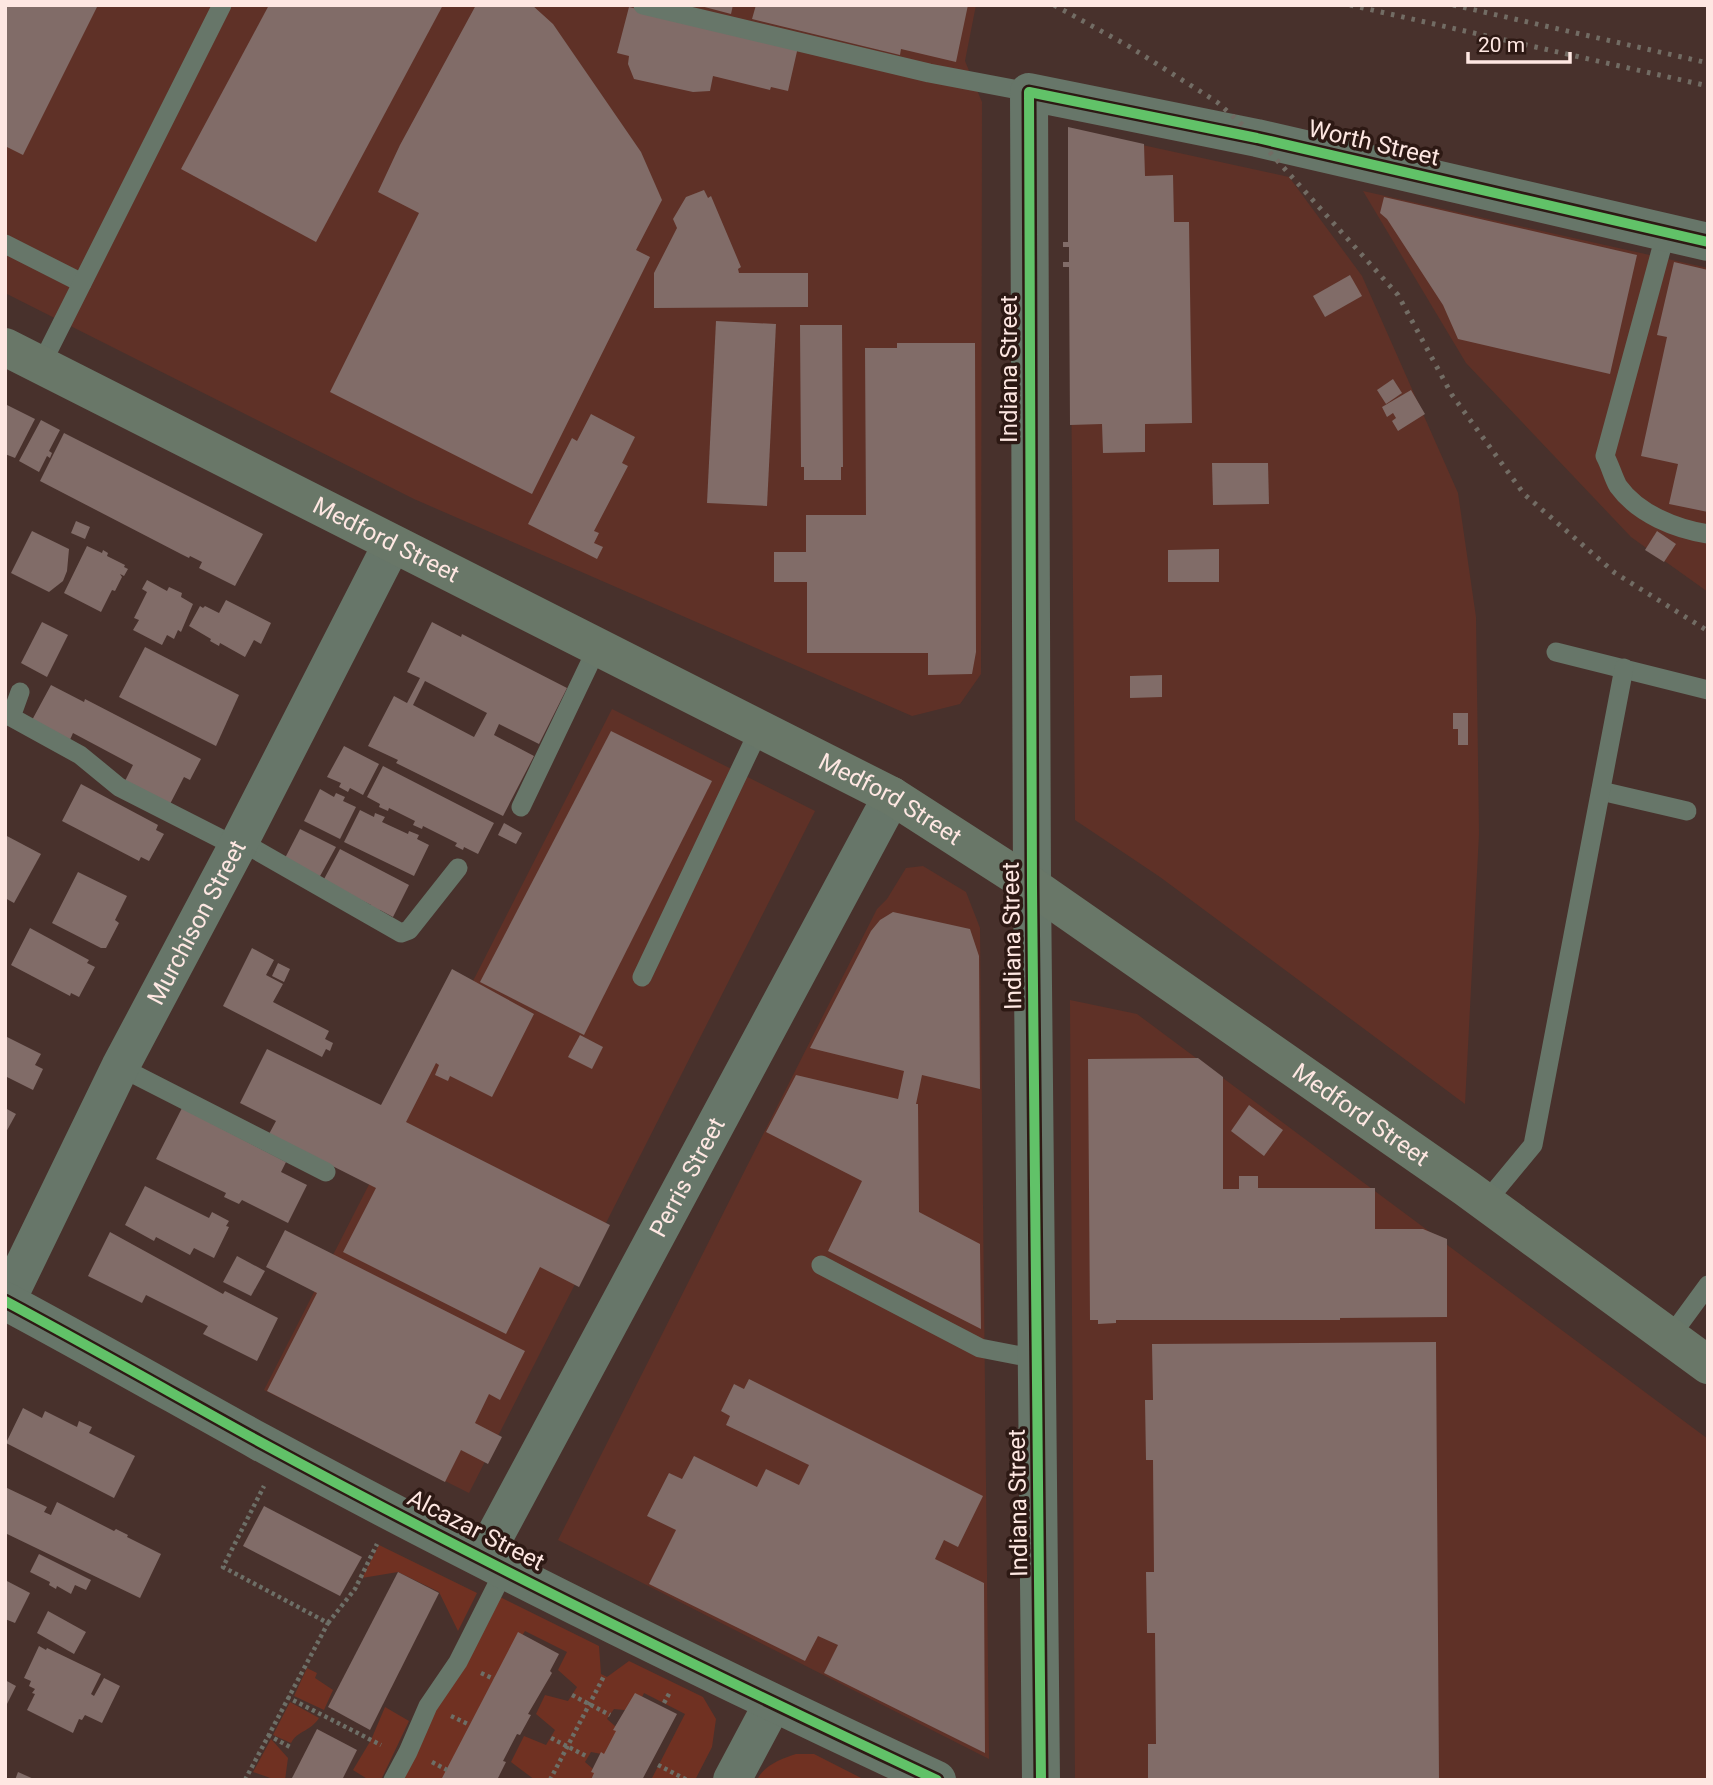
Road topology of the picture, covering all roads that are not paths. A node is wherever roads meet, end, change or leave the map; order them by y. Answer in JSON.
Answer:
{"nodes":[{"id":1,"x":222,"y":5,"type":"edge"},
{"id":2,"x":643,"y":5,"type":"edge"},
{"id":3,"x":1029,"y":92,"type":"junction"},
{"id":4,"x":1666,"y":232,"type":"junction"},
{"id":5,"x":1708,"y":242,"type":"edge"},
{"id":6,"x":5,"y":244,"type":"edge"},
{"id":7,"x":82,"y":283,"type":"junction"},
{"id":8,"x":5,"y":347,"type":"edge"},
{"id":9,"x":41,"y":365,"type":"junction"},
{"id":10,"x":1708,"y":534,"type":"edge"},
{"id":11,"x":392,"y":544,"type":"junction"},
{"id":12,"x":597,"y":648,"type":"junction"},
{"id":13,"x":1556,"y":652,"type":"dead end"},
{"id":14,"x":1624,"y":668,"type":"junction"},
{"id":15,"x":1708,"y":690,"type":"edge"},
{"id":16,"x":20,"y":692,"type":"dead end"},
{"id":17,"x":759,"y":730,"type":"junction"},
{"id":18,"x":1601,"y":790,"type":"junction"},
{"id":19,"x":892,"y":796,"type":"junction"},
{"id":20,"x":521,"y":807,"type":"dead end"},
{"id":21,"x":1686,"y":811,"type":"dead end"},
{"id":22,"x":239,"y":844,"type":"junction"},
{"id":23,"x":458,"y":868,"type":"dead end"},
{"id":24,"x":1032,"y":886,"type":"junction"},
{"id":25,"x":642,"y":977,"type":"dead end"},
{"id":26,"x":120,"y":1067,"type":"junction"},
{"id":27,"x":326,"y":1172,"type":"dead end"},
{"id":28,"x":1485,"y":1203,"type":"junction"},
{"id":29,"x":821,"y":1265,"type":"dead end"},
{"id":30,"x":1708,"y":1285,"type":"edge"},
{"id":31,"x":6,"y":1302,"type":"edge"},
{"id":32,"x":1670,"y":1337,"type":"junction"},
{"id":33,"x":1037,"y":1359,"type":"junction"},
{"id":34,"x":1708,"y":1365,"type":"edge"},
{"id":35,"x":494,"y":1563,"type":"junction"},
{"id":36,"x":774,"y":1703,"type":"junction"},
{"id":37,"x":393,"y":1780,"type":"edge"},
{"id":38,"x":733,"y":1780,"type":"edge"},
{"id":39,"x":937,"y":1780,"type":"edge"},
{"id":40,"x":1041,"y":1780,"type":"edge"}],
"edges":[{"from":1,"to":7,"type":"lane"},
{"from":2,"to":3,"type":"lane"},
{"from":3,"to":4,"type":"street","name":"Worth Street"},
{"from":3,"to":24,"type":"street","name":"Indiana Street"},
{"from":4,"to":5,"type":"street","name":"Worth Street"},
{"from":4,"to":10,"type":"lane"},
{"from":6,"to":7,"type":"lane"},
{"from":7,"to":9,"type":"lane"},
{"from":8,"to":9,"type":"main road","name":"Medford Street"},
{"from":9,"to":11,"type":"main road","name":"Medford Street"},
{"from":11,"to":12,"type":"main road","name":"Medford Street"},
{"from":11,"to":22,"type":"street","name":"Murchison Street"},
{"from":12,"to":17,"type":"main road","name":"Medford Street"},
{"from":12,"to":20,"type":"lane"},
{"from":13,"to":14,"type":"lane"},
{"from":14,"to":15,"type":"lane"},
{"from":14,"to":18,"type":"lane"},
{"from":16,"to":22,"type":"lane"},
{"from":17,"to":19,"type":"main road","name":"Medford Street"},
{"from":17,"to":25,"type":"lane"},
{"from":18,"to":21,"type":"lane"},
{"from":18,"to":28,"type":"lane"},
{"from":19,"to":24,"type":"main road","name":"Medford Street"},
{"from":19,"to":35,"type":"street","name":"Perris Street"},
{"from":22,"to":23,"type":"lane"},
{"from":22,"to":26,"type":"street","name":"Murchison Street"},
{"from":24,"to":28,"type":"main road","name":"Medford Street"},
{"from":24,"to":33,"type":"street","name":"Indiana Street"},
{"from":26,"to":27,"type":"lane"},
{"from":26,"to":31,"type":"street","name":"Murchison Street"},
{"from":28,"to":32,"type":"main road","name":"Medford Street"},
{"from":29,"to":33,"type":"lane"},
{"from":30,"to":32,"type":"lane"},
{"from":31,"to":35,"type":"street","name":"Alcazar Street"},
{"from":32,"to":34,"type":"main road","name":"Medford Street"},
{"from":33,"to":40,"type":"street","name":"Indiana Street"},
{"from":35,"to":36,"type":"street","name":"Alcazar Street"},
{"from":35,"to":37,"type":"lane"},
{"from":36,"to":38,"type":"street"},
{"from":36,"to":39,"type":"street","name":"Alcazar Street"}]}
